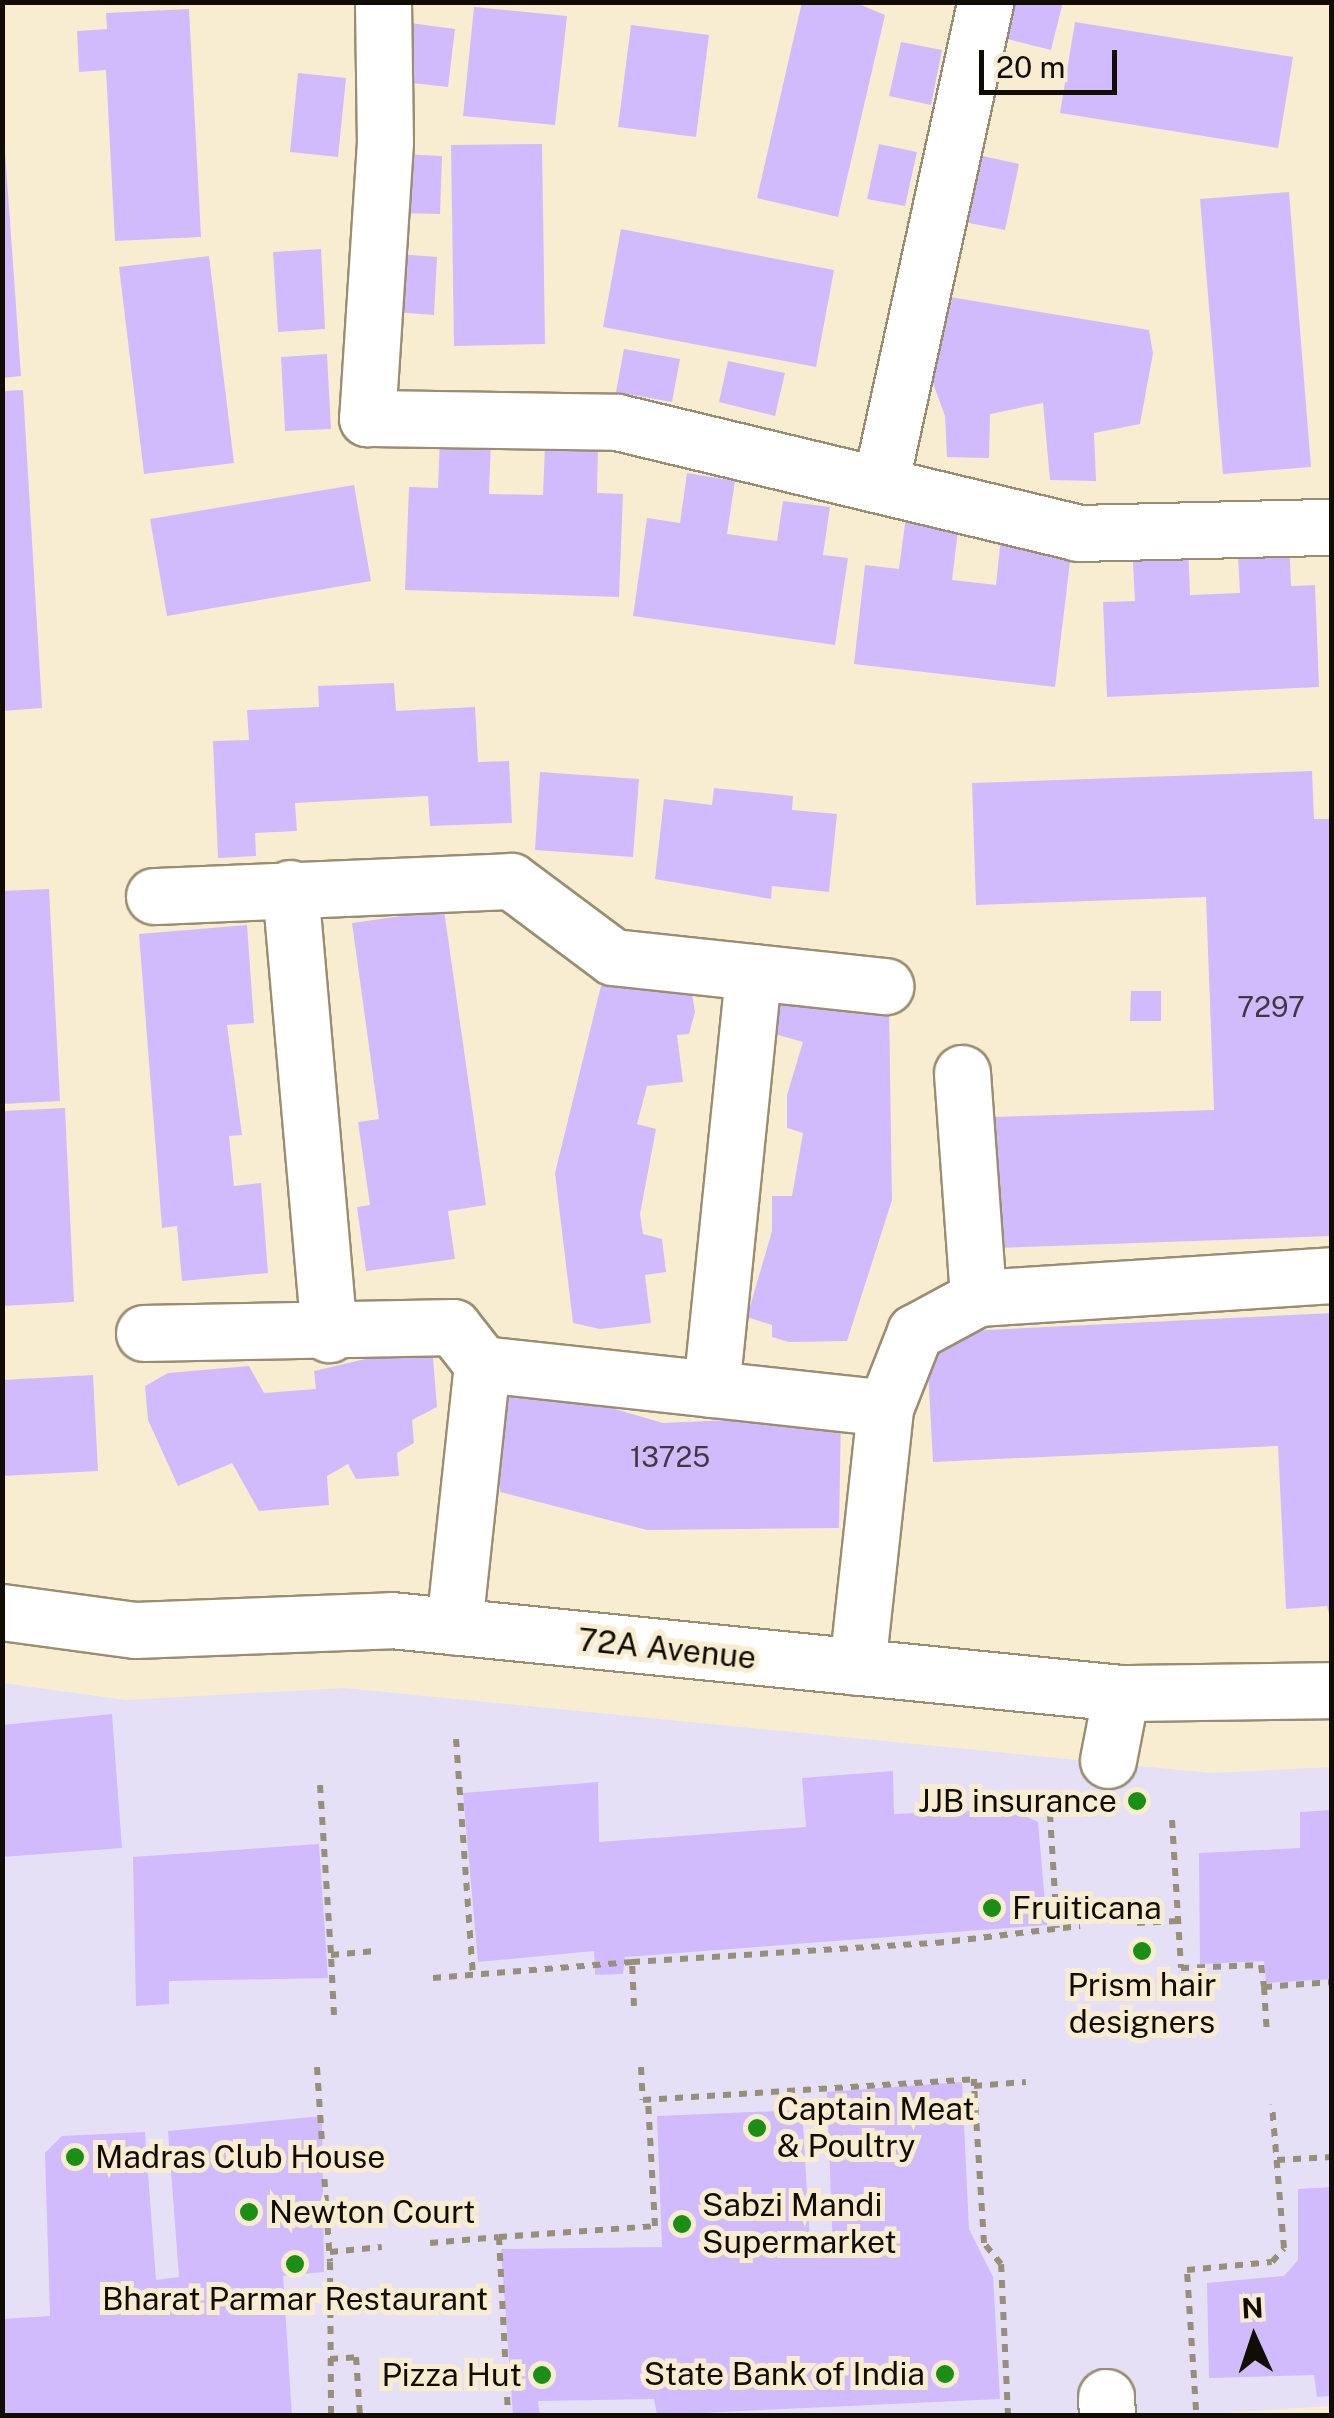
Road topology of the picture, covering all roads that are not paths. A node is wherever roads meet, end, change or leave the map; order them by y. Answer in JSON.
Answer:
{"nodes":[{"id":1,"x":383,"y":2,"type":"edge"},
{"id":2,"x":986,"y":2,"type":"edge"},
{"id":3,"x":880,"y":485,"type":"junction"},
{"id":4,"x":1332,"y":527,"type":"edge"},
{"id":5,"x":290,"y":888,"type":"junction"},
{"id":6,"x":154,"y":896,"type":"dead end"},
{"id":7,"x":753,"y":972,"type":"junction"},
{"id":8,"x":885,"y":986,"type":"dead end"},
{"id":9,"x":962,"y":1073,"type":"dead end"},
{"id":10,"x":1332,"y":1275,"type":"edge"},
{"id":11,"x":978,"y":1298,"type":"junction"},
{"id":12,"x":144,"y":1333,"type":"dead end"},
{"id":13,"x":328,"y":1334,"type":"junction"},
{"id":14,"x":482,"y":1364,"type":"junction"},
{"id":15,"x":711,"y":1389,"type":"junction"},
{"id":16,"x":885,"y":1408,"type":"junction"},
{"id":17,"x":2,"y":1612,"type":"edge"},
{"id":18,"x":454,"y":1627,"type":"junction"},
{"id":19,"x":858,"y":1667,"type":"junction"},
{"id":20,"x":1332,"y":1690,"type":"edge"},
{"id":21,"x":1120,"y":1693,"type":"junction"},
{"id":22,"x":1108,"y":1760,"type":"dead end"}],
"edges":[{"from":1,"to":3,"type":"street"},
{"from":2,"to":3,"type":"street"},
{"from":3,"to":4,"type":"street"},
{"from":5,"to":6,"type":"street"},
{"from":5,"to":7,"type":"street"},
{"from":5,"to":13,"type":"street"},
{"from":7,"to":8,"type":"street"},
{"from":7,"to":15,"type":"street"},
{"from":9,"to":11,"type":"street"},
{"from":10,"to":11,"type":"street"},
{"from":11,"to":16,"type":"street"},
{"from":12,"to":13,"type":"street"},
{"from":13,"to":14,"type":"street"},
{"from":14,"to":15,"type":"street"},
{"from":14,"to":18,"type":"street"},
{"from":15,"to":16,"type":"street"},
{"from":16,"to":19,"type":"street"},
{"from":17,"to":18,"type":"street","name":"72A Avenue"},
{"from":18,"to":19,"type":"street","name":"72A Avenue"},
{"from":19,"to":21,"type":"street","name":"72A Avenue"},
{"from":20,"to":21,"type":"street","name":"72A Avenue"},
{"from":21,"to":22,"type":"street"}]}
